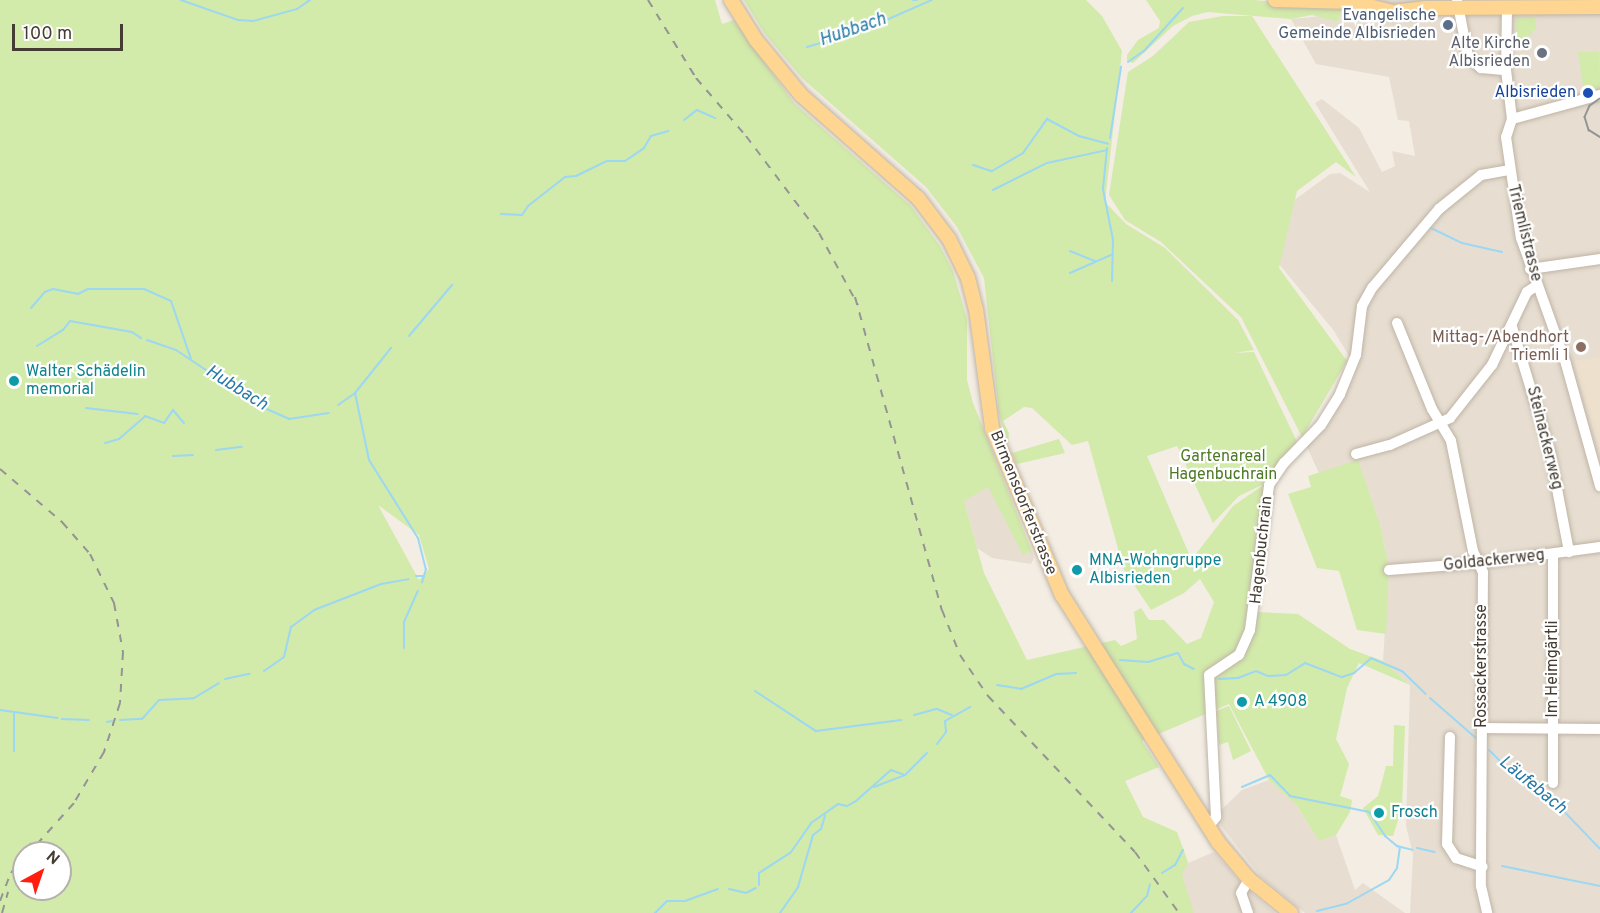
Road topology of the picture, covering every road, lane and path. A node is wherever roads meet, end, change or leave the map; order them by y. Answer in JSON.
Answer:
{"nodes":[{"id":1,"x":731,"y":0,"type":"edge"},
{"id":2,"x":1275,"y":0,"type":"edge"},
{"id":3,"x":1458,"y":5,"type":"edge"},
{"id":4,"x":1600,"y":7,"type":"edge"},
{"id":5,"x":1507,"y":10,"type":"junction"},
{"id":6,"x":1506,"y":70,"type":"junction"},
{"id":7,"x":1600,"y":95,"type":"edge"},
{"id":8,"x":1512,"y":119,"type":"junction"},
{"id":9,"x":1509,"y":170,"type":"junction"},
{"id":10,"x":1600,"y":259,"type":"edge"},
{"id":11,"x":1530,"y":269,"type":"junction"},
{"id":12,"x":1536,"y":286,"type":"junction"},
{"id":13,"x":1397,"y":323,"type":"dead end"},
{"id":14,"x":1512,"y":327,"type":"junction"},
{"id":15,"x":1443,"y":424,"type":"junction"},
{"id":16,"x":1356,"y":454,"type":"dead end"},
{"id":17,"x":1600,"y":486,"type":"edge"},
{"id":18,"x":1600,"y":548,"type":"edge"},
{"id":19,"x":1569,"y":552,"type":"junction"},
{"id":20,"x":1552,"y":555,"type":"junction"},
{"id":21,"x":1480,"y":563,"type":"junction"},
{"id":22,"x":1389,"y":570,"type":"dead end"},
{"id":23,"x":1483,"y":728,"type":"junction"},
{"id":24,"x":1553,"y":728,"type":"junction"},
{"id":25,"x":1600,"y":729,"type":"edge"},
{"id":26,"x":1450,"y":737,"type":"dead end"},
{"id":27,"x":1552,"y":783,"type":"dead end"},
{"id":28,"x":1208,"y":827,"type":"junction"},
{"id":29,"x":1483,"y":867,"type":"junction"},
{"id":30,"x":1249,"y":879,"type":"junction"},
{"id":31,"x":1248,"y":913,"type":"edge"},
{"id":32,"x":1291,"y":913,"type":"edge"},
{"id":33,"x":1487,"y":913,"type":"edge"}],
"edges":[{"from":1,"to":28,"type":"main road","name":"Birmensdorferstrasse"},
{"from":2,"to":3,"type":"main road"},
{"from":3,"to":5,"type":"main road"},
{"from":3,"to":6,"type":"street"},
{"from":4,"to":5,"type":"main road"},
{"from":5,"to":6,"type":"street","name":"Triemlistrasse"},
{"from":6,"to":8,"type":"street","name":"Triemlistrasse"},
{"from":7,"to":8,"type":"street"},
{"from":8,"to":9,"type":"street","name":"Triemlistrasse"},
{"from":9,"to":11,"type":"street","name":"Triemlistrasse"},
{"from":9,"to":28,"type":"street","name":"Hagenbuchrain"},
{"from":10,"to":11,"type":"street"},
{"from":11,"to":12,"type":"street","name":"Triemlistrasse"},
{"from":12,"to":14,"type":"street"},
{"from":12,"to":17,"type":"street","name":"Triemlistrasse"},
{"from":13,"to":15,"type":"street","name":"Rossackerstrasse"},
{"from":14,"to":15,"type":"street"},
{"from":14,"to":19,"type":"street","name":"Steinackerweg"},
{"from":15,"to":16,"type":"street"},
{"from":15,"to":21,"type":"street","name":"Rossackerstrasse"},
{"from":18,"to":19,"type":"street","name":"Goldackerweg"},
{"from":19,"to":20,"type":"street","name":"Goldackerweg"},
{"from":20,"to":21,"type":"street","name":"Goldackerweg"},
{"from":20,"to":24,"type":"street","name":"Im Heimgärtli"},
{"from":21,"to":22,"type":"street","name":"Goldackerweg"},
{"from":21,"to":23,"type":"street","name":"Rossackerstrasse"},
{"from":23,"to":24,"type":"street"},
{"from":23,"to":29,"type":"street","name":"Rossackerstrasse"},
{"from":24,"to":25,"type":"street"},
{"from":24,"to":27,"type":"street","name":"Im Heimgärtli"},
{"from":26,"to":29,"type":"street"},
{"from":28,"to":30,"type":"main road","name":"Birmensdorferstrasse"},
{"from":29,"to":33,"type":"street","name":"Rossackerstrasse"},
{"from":30,"to":31,"type":"street"},
{"from":30,"to":32,"type":"main road","name":"Birmensdorferstrasse"}]}
